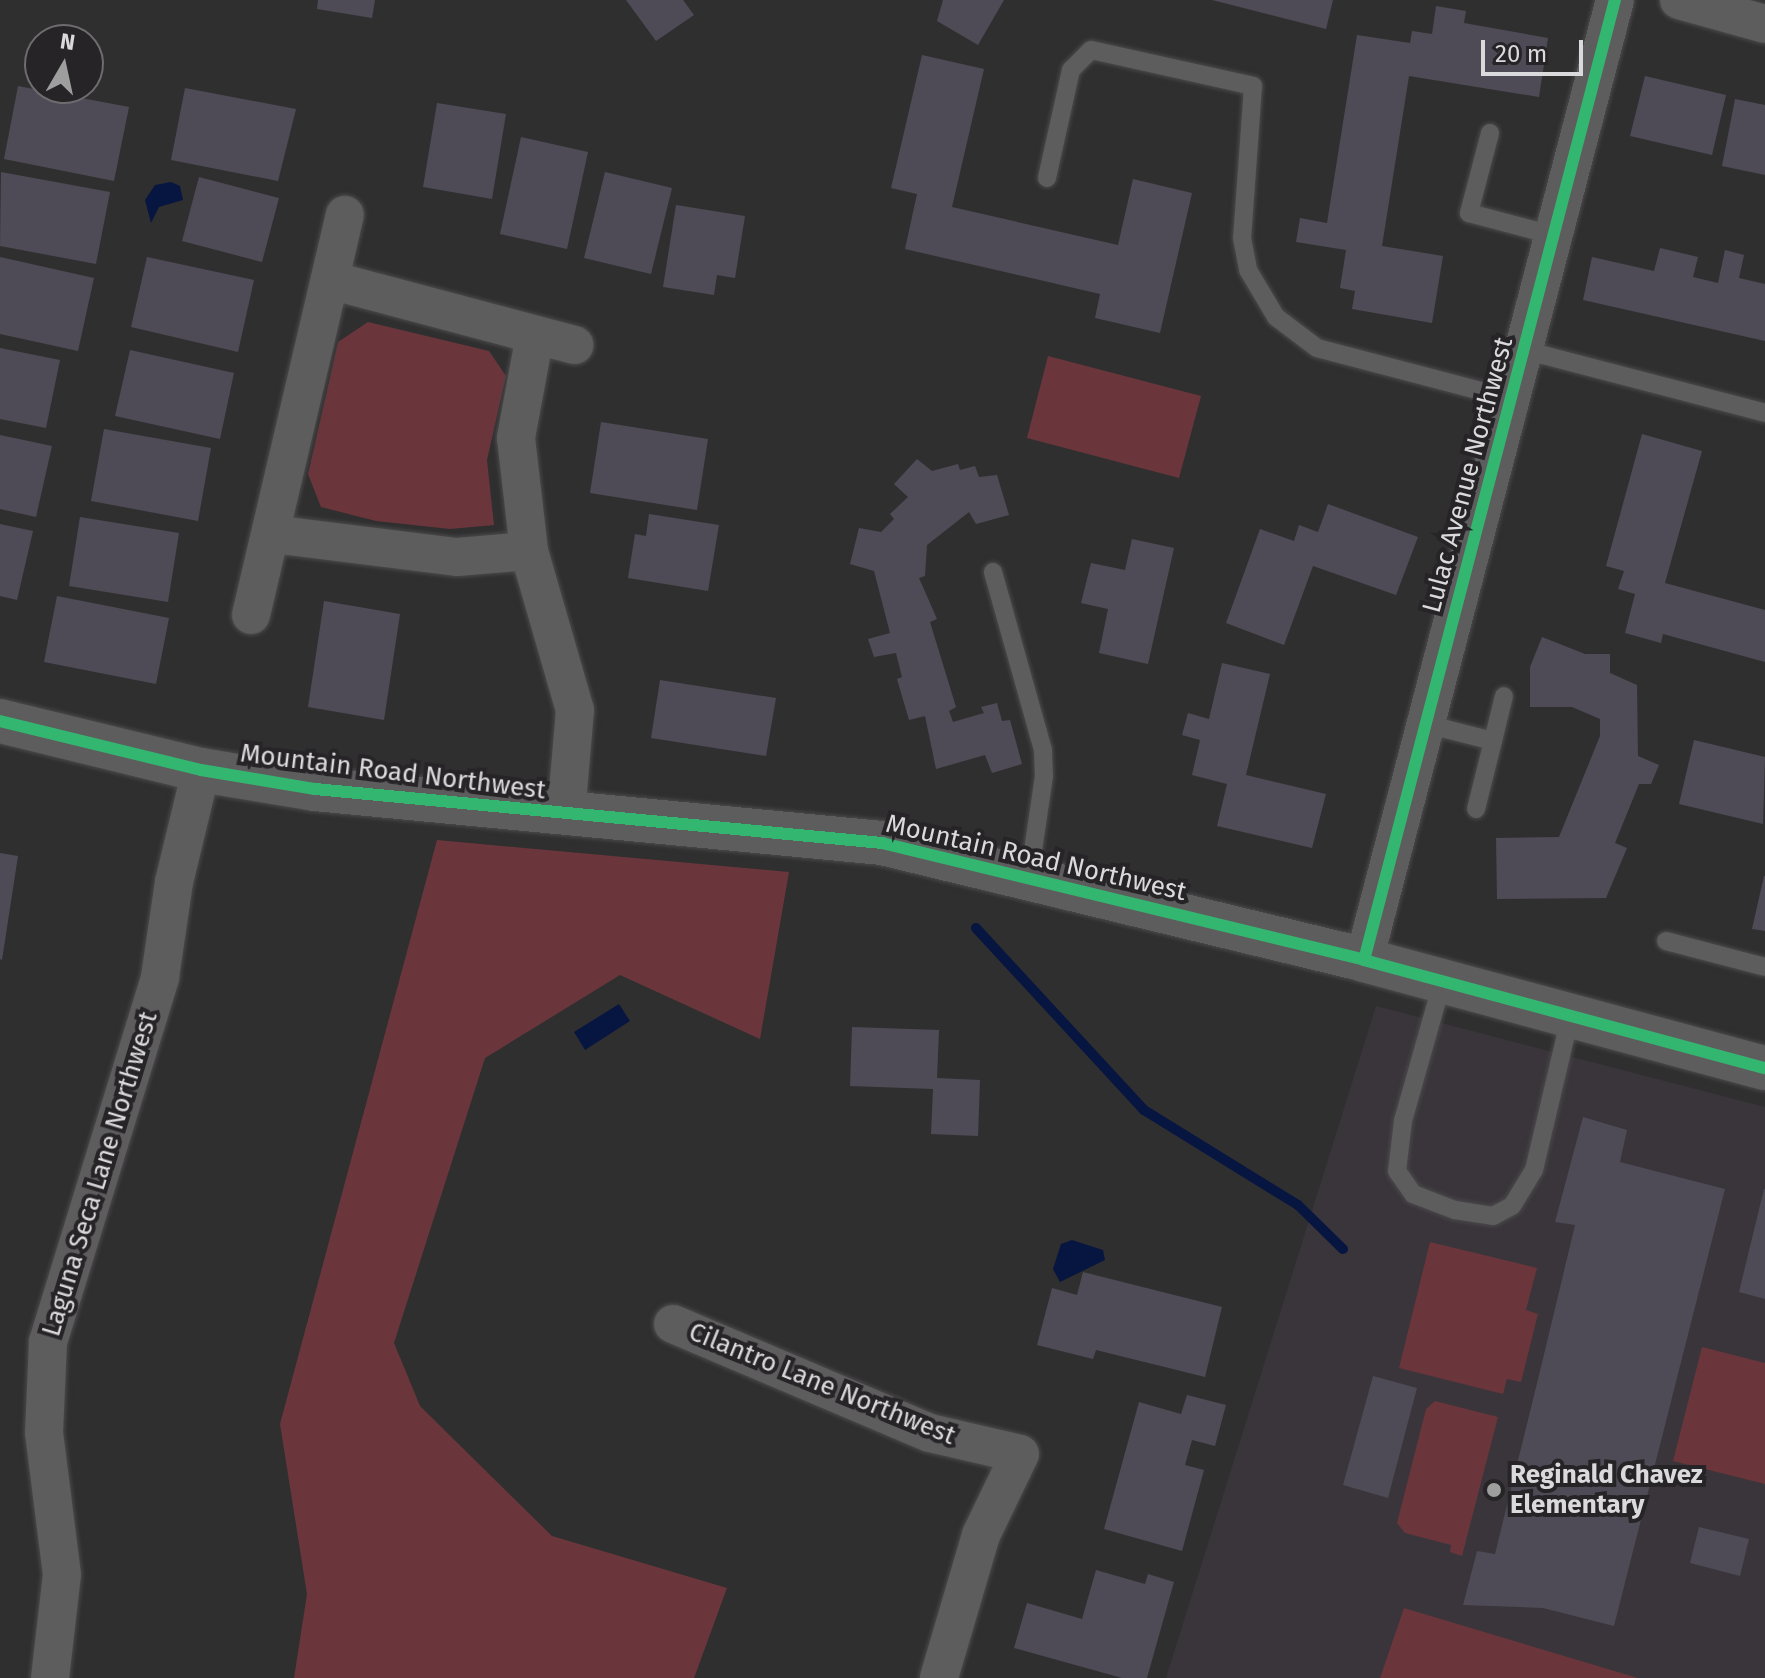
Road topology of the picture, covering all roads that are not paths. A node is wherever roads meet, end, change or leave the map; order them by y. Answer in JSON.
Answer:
{"nodes":[{"id":1,"x":1615,"y":0,"type":"edge"},
{"id":2,"x":1679,"y":0,"type":"edge"},
{"id":3,"x":1765,"y":24,"type":"edge"},
{"id":4,"x":1490,"y":133,"type":"dead end"},
{"id":5,"x":1047,"y":178,"type":"dead end"},
{"id":6,"x":345,"y":215,"type":"dead end"},
{"id":7,"x":1552,"y":235,"type":"junction"},
{"id":8,"x":330,"y":280,"type":"junction"},
{"id":9,"x":535,"y":335,"type":"junction"},
{"id":10,"x":574,"y":345,"type":"dead end"},
{"id":11,"x":1524,"y":350,"type":"junction"},
{"id":12,"x":1511,"y":399,"type":"junction"},
{"id":13,"x":1765,"y":413,"type":"edge"},
{"id":14,"x":272,"y":534,"type":"junction"},
{"id":15,"x":529,"y":551,"type":"junction"},
{"id":16,"x":993,"y":572,"type":"dead end"},
{"id":17,"x":251,"y":615,"type":"dead end"},
{"id":18,"x":1504,"y":696,"type":"dead end"},
{"id":19,"x":0,"y":721,"type":"edge"},
{"id":20,"x":1426,"y":724,"type":"junction"},
{"id":21,"x":1493,"y":741,"type":"junction"},
{"id":22,"x":201,"y":770,"type":"junction"},
{"id":23,"x":1476,"y":809,"type":"dead end"},
{"id":24,"x":566,"y":814,"type":"junction"},
{"id":25,"x":1029,"y":877,"type":"junction"},
{"id":26,"x":1666,"y":941,"type":"dead end"},
{"id":27,"x":1364,"y":960,"type":"junction"},
{"id":28,"x":1765,"y":967,"type":"edge"},
{"id":29,"x":1442,"y":983,"type":"junction"},
{"id":30,"x":1570,"y":1018,"type":"junction"},
{"id":31,"x":1765,"y":1068,"type":"edge"},
{"id":32,"x":673,"y":1324,"type":"dead end"},
{"id":33,"x":50,"y":1678,"type":"edge"},
{"id":34,"x":939,"y":1678,"type":"edge"}],
"edges":[{"from":1,"to":7,"type":"street","name":"Lulac Avenue Northwest"},
{"from":2,"to":3,"type":"street"},
{"from":4,"to":7,"type":"lane"},
{"from":5,"to":12,"type":"lane"},
{"from":6,"to":8,"type":"street"},
{"from":7,"to":11,"type":"street","name":"Lulac Avenue Northwest"},
{"from":8,"to":9,"type":"street"},
{"from":8,"to":14,"type":"street"},
{"from":9,"to":10,"type":"street"},
{"from":9,"to":15,"type":"street"},
{"from":11,"to":12,"type":"street","name":"Lulac Avenue Northwest"},
{"from":11,"to":13,"type":"lane"},
{"from":12,"to":20,"type":"street","name":"Lulac Avenue Northwest"},
{"from":14,"to":15,"type":"street"},
{"from":14,"to":17,"type":"street"},
{"from":15,"to":24,"type":"street"},
{"from":16,"to":25,"type":"lane"},
{"from":18,"to":21,"type":"lane"},
{"from":19,"to":22,"type":"street","name":"Mountain Road Northwest"},
{"from":20,"to":21,"type":"lane"},
{"from":20,"to":27,"type":"street","name":"Lulac Avenue Northwest"},
{"from":21,"to":23,"type":"lane"},
{"from":22,"to":24,"type":"street","name":"Mountain Road Northwest"},
{"from":22,"to":33,"type":"street","name":"Laguna Seca Lane Northwest"},
{"from":24,"to":25,"type":"street","name":"Mountain Road Northwest"},
{"from":25,"to":27,"type":"street","name":"Mountain Road Northwest"},
{"from":26,"to":28,"type":"lane"},
{"from":27,"to":29,"type":"street","name":"Mountain Road Northwest"},
{"from":29,"to":30,"type":"street","name":"Mountain Road Northwest"},
{"from":29,"to":30,"type":"lane"},
{"from":30,"to":31,"type":"street","name":"Mountain Road Northwest"},
{"from":32,"to":34,"type":"street","name":"Cilantro Lane Northwest"}]}
